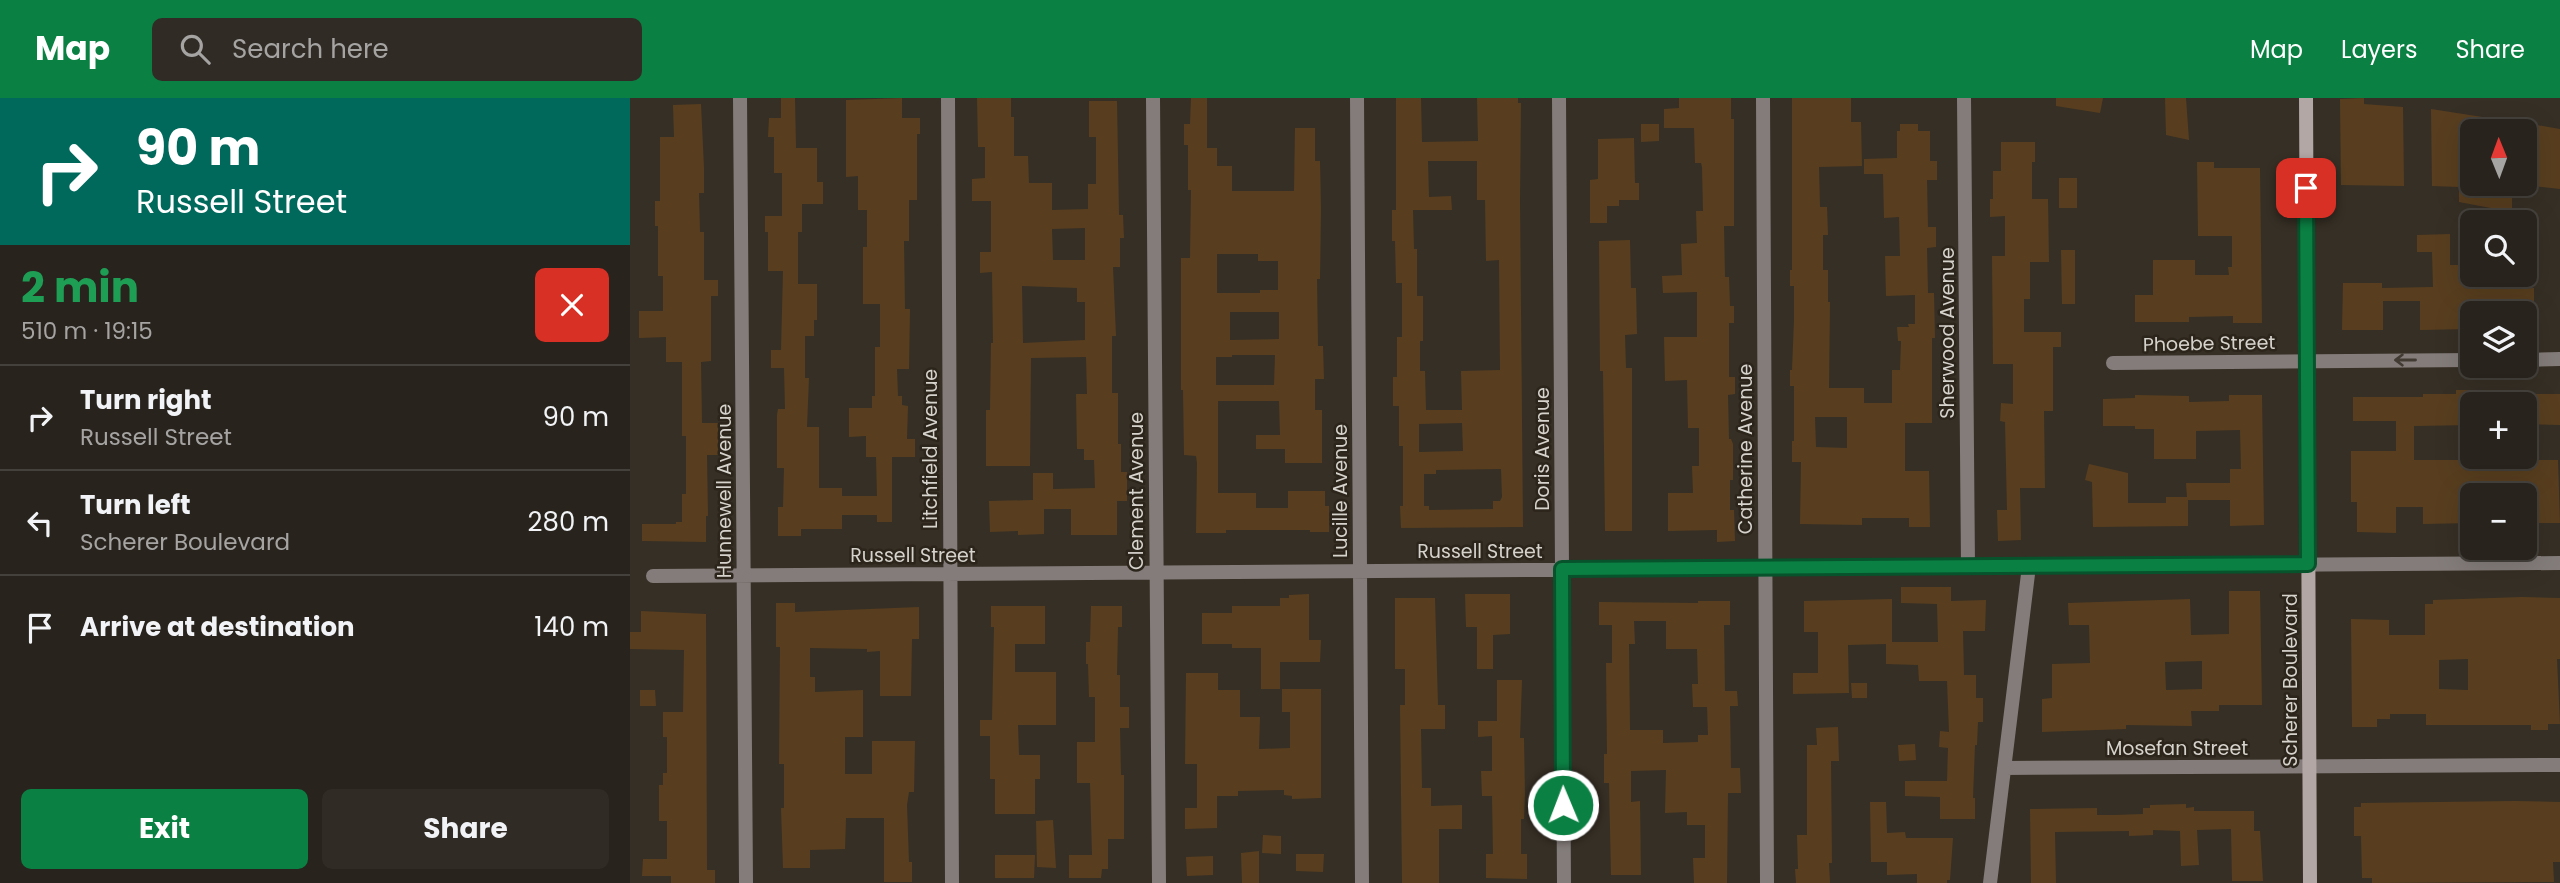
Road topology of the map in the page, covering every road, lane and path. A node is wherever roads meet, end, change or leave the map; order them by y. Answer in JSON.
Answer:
{"nodes":[{"id":1,"x":740,"y":98,"type":"edge"},
{"id":2,"x":948,"y":98,"type":"edge"},
{"id":3,"x":1153,"y":98,"type":"edge"},
{"id":4,"x":1357,"y":98,"type":"edge"},
{"id":5,"x":1559,"y":98,"type":"edge"},
{"id":6,"x":1763,"y":98,"type":"edge"},
{"id":7,"x":1964,"y":98,"type":"edge"},
{"id":8,"x":2306,"y":98,"type":"edge"},
{"id":9,"x":2560,"y":359,"type":"edge"},
{"id":10,"x":2460,"y":360,"type":"edge"},
{"id":11,"x":2537,"y":360,"type":"edge"},
{"id":12,"x":2306,"y":361,"type":"junction"},
{"id":13,"x":2113,"y":363,"type":"dead end"},
{"id":14,"x":2560,"y":563,"type":"edge"},
{"id":15,"x":2308,"y":564,"type":"junction"},
{"id":16,"x":2029,"y":566,"type":"junction"},
{"id":17,"x":1968,"y":567,"type":"junction"},
{"id":18,"x":1765,"y":568,"type":"junction"},
{"id":19,"x":1562,"y":569,"type":"junction"},
{"id":20,"x":1360,"y":571,"type":"junction"},
{"id":21,"x":1156,"y":572,"type":"junction"},
{"id":22,"x":950,"y":574,"type":"junction"},
{"id":23,"x":744,"y":575,"type":"junction"},
{"id":24,"x":653,"y":576,"type":"dead end"},
{"id":25,"x":2560,"y":765,"type":"edge"},
{"id":26,"x":2309,"y":766,"type":"junction"},
{"id":27,"x":2004,"y":768,"type":"junction"},
{"id":28,"x":746,"y":883,"type":"edge"},
{"id":29,"x":952,"y":883,"type":"edge"},
{"id":30,"x":1158,"y":883,"type":"edge"},
{"id":31,"x":1362,"y":883,"type":"edge"},
{"id":32,"x":1564,"y":883,"type":"edge"},
{"id":33,"x":1767,"y":883,"type":"edge"},
{"id":34,"x":1990,"y":883,"type":"edge"},
{"id":35,"x":2310,"y":883,"type":"edge"}],
"edges":[{"from":1,"to":23,"type":"street","name":"Hunnewell Avenue"},
{"from":2,"to":22,"type":"street","name":"Litchfield Avenue"},
{"from":3,"to":21,"type":"street","name":"Clement Avenue"},
{"from":4,"to":20,"type":"street","name":"Lucille Avenue"},
{"from":5,"to":19,"type":"street","name":"Doris Avenue"},
{"from":6,"to":18,"type":"street","name":"Catherine Avenue"},
{"from":7,"to":17,"type":"street","name":"Sherwood Avenue"},
{"from":8,"to":12,"type":"street","name":"Scherer Boulevard"},
{"from":9,"to":11,"type":"street"},
{"from":10,"to":12,"type":"street","name":"Phoebe Street","one_way":true},
{"from":12,"to":13,"type":"street","name":"Phoebe Street"},
{"from":12,"to":15,"type":"street","name":"Scherer Boulevard"},
{"from":14,"to":15,"type":"street","name":"Russell Street"},
{"from":15,"to":16,"type":"street","name":"Russell Street"},
{"from":15,"to":26,"type":"street","name":"Scherer Boulevard"},
{"from":16,"to":17,"type":"street","name":"Russell Street"},
{"from":16,"to":27,"type":"street"},
{"from":17,"to":18,"type":"street","name":"Russell Street"},
{"from":18,"to":19,"type":"street","name":"Russell Street"},
{"from":18,"to":33,"type":"street","name":"Catherine Avenue"},
{"from":19,"to":20,"type":"street","name":"Russell Street"},
{"from":19,"to":32,"type":"street","name":"Doris Avenue"},
{"from":20,"to":21,"type":"street","name":"Russell Street"},
{"from":20,"to":31,"type":"street","name":"Lucille Avenue"},
{"from":21,"to":22,"type":"street","name":"Russell Street"},
{"from":21,"to":30,"type":"street","name":"Clement Avenue"},
{"from":22,"to":23,"type":"street","name":"Russell Street"},
{"from":22,"to":29,"type":"street","name":"Litchfield Avenue"},
{"from":23,"to":24,"type":"street","name":"Russell Street"},
{"from":23,"to":28,"type":"street","name":"Hunnewell Avenue"},
{"from":25,"to":26,"type":"street","name":"Mosefan Street"},
{"from":26,"to":27,"type":"street","name":"Mosefan Street"},
{"from":26,"to":35,"type":"street","name":"Scherer Boulevard"},
{"from":27,"to":34,"type":"street"}]}
